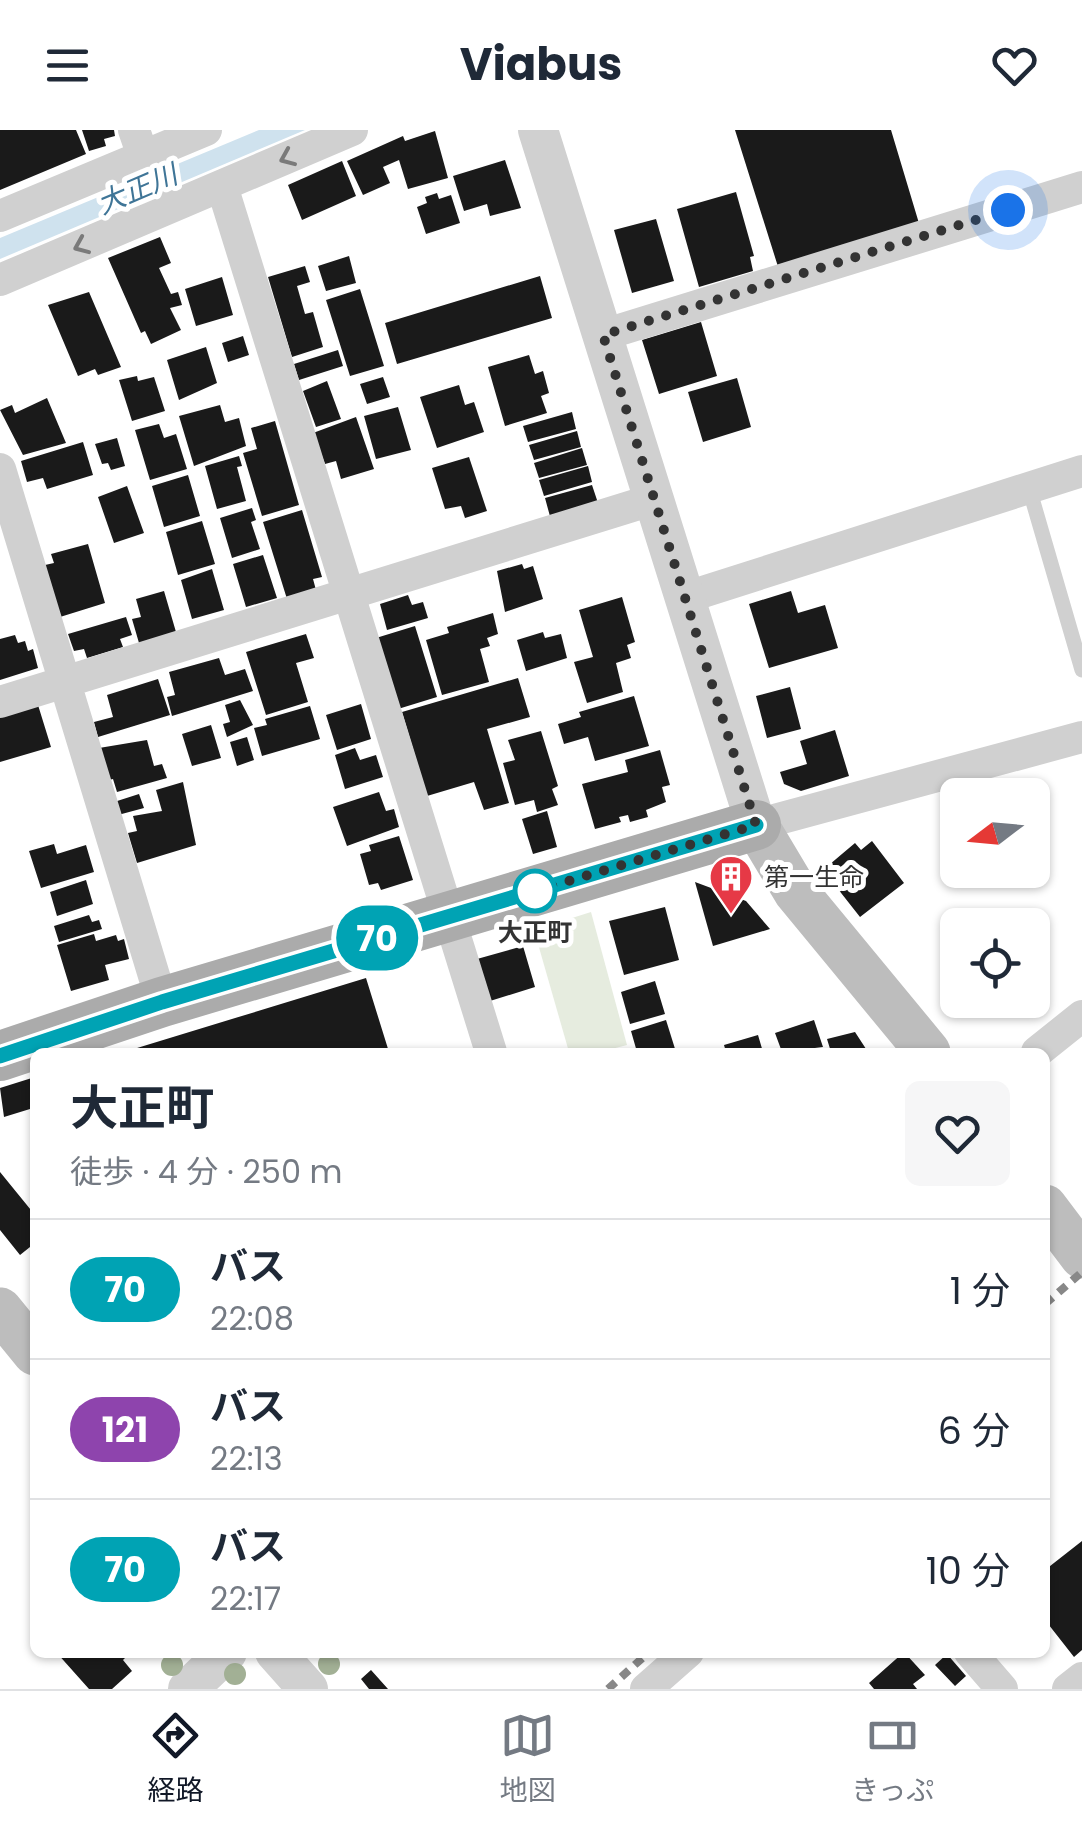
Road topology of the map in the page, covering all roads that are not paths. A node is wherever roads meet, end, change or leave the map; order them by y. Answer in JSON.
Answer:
{"nodes":[{"id":1,"x":206,"y":130,"type":"edge"},
{"id":2,"x":352,"y":130,"type":"edge"},
{"id":3,"x":538,"y":130,"type":"edge"},
{"id":4,"x":138,"y":144,"type":"edge"},
{"id":5,"x":222,"y":186,"type":"junction"},
{"id":6,"x":1082,"y":187,"type":"edge"},
{"id":7,"x":162,"y":212,"type":"junction"},
{"id":8,"x":0,"y":216,"type":"edge"},
{"id":9,"x":0,"y":280,"type":"edge"},
{"id":10,"x":603,"y":335,"type":"junction"},
{"id":11,"x":0,"y":469,"type":"edge"},
{"id":12,"x":1082,"y":471,"type":"edge"},
{"id":13,"x":1029,"y":488,"type":"junction"},
{"id":14,"x":655,"y":499,"type":"junction"},
{"id":15,"x":350,"y":594,"type":"junction"},
{"id":16,"x":687,"y":596,"type":"junction"},
{"id":17,"x":1082,"y":670,"type":"edge"},
{"id":18,"x":65,"y":683,"type":"junction"},
{"id":19,"x":0,"y":702,"type":"edge"},
{"id":20,"x":1082,"y":737,"type":"edge"},
{"id":21,"x":756,"y":825,"type":"junction"},
{"id":22,"x":448,"y":916,"type":"junction"},
{"id":23,"x":162,"y":1002,"type":"junction"},
{"id":24,"x":1082,"y":1016,"type":"edge"},
{"id":25,"x":490,"y":1048,"type":"edge"},
{"id":26,"x":925,"y":1048,"type":"edge"},
{"id":27,"x":1042,"y":1048,"type":"edge"},
{"id":28,"x":0,"y":1056,"type":"edge"},
{"id":29,"x":1050,"y":1213,"type":"edge"},
{"id":30,"x":1082,"y":1256,"type":"edge"},
{"id":31,"x":0,"y":1310,"type":"edge"},
{"id":32,"x":30,"y":1347,"type":"edge"},
{"id":33,"x":222,"y":1658,"type":"edge"},
{"id":34,"x":280,"y":1658,"type":"edge"},
{"id":35,"x":681,"y":1658,"type":"edge"},
{"id":36,"x":975,"y":1658,"type":"edge"},
{"id":37,"x":1082,"y":1678,"type":"edge"},
{"id":38,"x":188,"y":1689,"type":"edge"},
{"id":39,"x":308,"y":1689,"type":"edge"},
{"id":40,"x":646,"y":1689,"type":"edge"},
{"id":41,"x":1002,"y":1689,"type":"edge"},
{"id":42,"x":1068,"y":1689,"type":"edge"}],
"edges":[{"from":1,"to":4,"type":"street"},
{"from":2,"to":5,"type":"street","one_way":true},
{"from":3,"to":10,"type":"street"},
{"from":4,"to":7,"type":"street"},
{"from":4,"to":8,"type":"street"},
{"from":5,"to":7,"type":"street"},
{"from":5,"to":15,"type":"street"},
{"from":6,"to":10,"type":"street"},
{"from":7,"to":9,"type":"street","one_way":true},
{"from":10,"to":14,"type":"street"},
{"from":11,"to":18,"type":"street"},
{"from":12,"to":13,"type":"street"},
{"from":13,"to":16,"type":"street"},
{"from":13,"to":17,"type":"lane"},
{"from":14,"to":15,"type":"street"},
{"from":14,"to":16,"type":"street"},
{"from":15,"to":18,"type":"street"},
{"from":15,"to":22,"type":"street"},
{"from":16,"to":21,"type":"street"},
{"from":18,"to":19,"type":"street"},
{"from":18,"to":23,"type":"street"},
{"from":20,"to":21,"type":"street"},
{"from":21,"to":22,"type":"main road"},
{"from":21,"to":26,"type":"main road"},
{"from":22,"to":23,"type":"main road"},
{"from":22,"to":25,"type":"street"},
{"from":23,"to":28,"type":"main road"},
{"from":24,"to":27,"type":"street"},
{"from":29,"to":30,"type":"main road"},
{"from":31,"to":32,"type":"main road"},
{"from":33,"to":38,"type":"street"},
{"from":34,"to":39,"type":"street"},
{"from":35,"to":40,"type":"street"},
{"from":36,"to":41,"type":"street"},
{"from":37,"to":42,"type":"street"}]}
